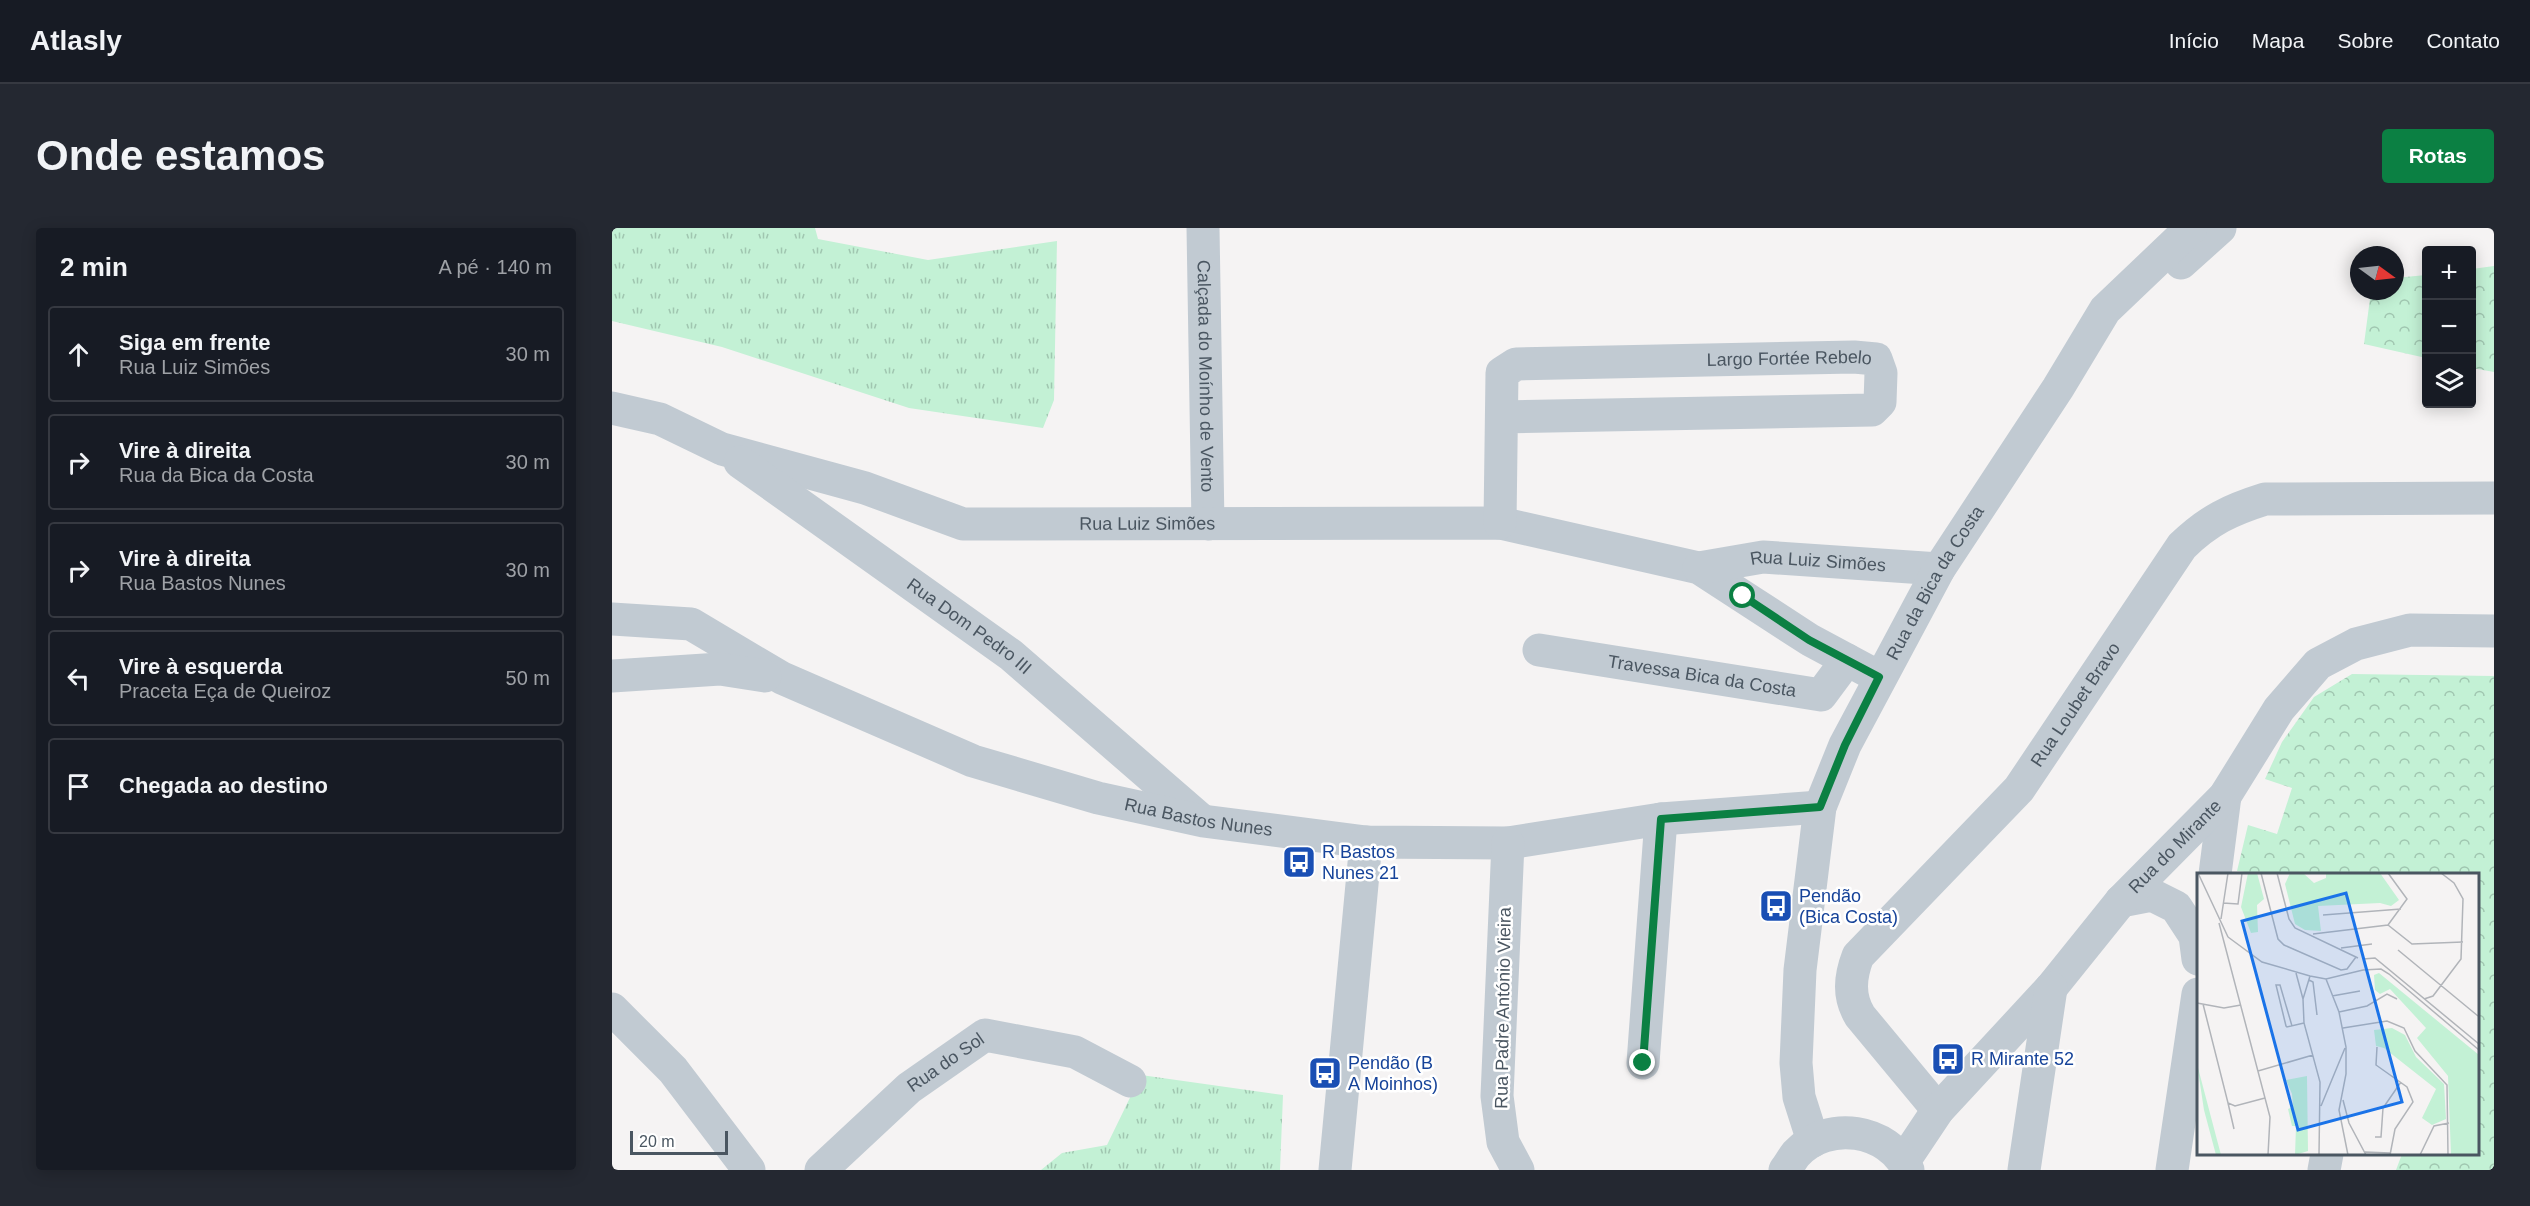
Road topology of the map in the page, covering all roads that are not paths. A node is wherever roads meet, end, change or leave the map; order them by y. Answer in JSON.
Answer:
{"nodes":[{"id":1,"x":1203,"y":228,"type":"edge"},
{"id":2,"x":2191,"y":228,"type":"edge"},
{"id":3,"x":2220,"y":228,"type":"edge"},
{"id":4,"x":2058,"y":388,"type":"junction"},
{"id":5,"x":612,"y":408,"type":"edge"},
{"id":6,"x":1502,"y":417,"type":"junction"},
{"id":7,"x":722,"y":449,"type":"junction"},
{"id":8,"x":2494,"y":498,"type":"edge"},
{"id":9,"x":1208,"y":524,"type":"junction"},
{"id":10,"x":1500,"y":524,"type":"junction"},
{"id":11,"x":1763,"y":557,"type":"junction"},
{"id":12,"x":1699,"y":568,"type":"junction"},
{"id":13,"x":1939,"y":569,"type":"junction"},
{"id":14,"x":1743,"y":596,"type":"junction"},
{"id":15,"x":612,"y":619,"type":"edge"},
{"id":16,"x":2494,"y":631,"type":"edge"},
{"id":17,"x":1539,"y":650,"type":"dead end"},
{"id":18,"x":1847,"y":660,"type":"junction"},
{"id":19,"x":612,"y":676,"type":"edge"},
{"id":20,"x":1879,"y":677,"type":"junction"},
{"id":21,"x":782,"y":678,"type":"junction"},
{"id":22,"x":2225,"y":796,"type":"junction"},
{"id":23,"x":1820,"y":807,"type":"junction"},
{"id":24,"x":1661,"y":819,"type":"junction"},
{"id":25,"x":1203,"y":821,"type":"junction"},
{"id":26,"x":1366,"y":843,"type":"junction"},
{"id":27,"x":1508,"y":843,"type":"junction"},
{"id":28,"x":2215,"y":873,"type":"edge"},
{"id":29,"x":2121,"y":901,"type":"junction"},
{"id":30,"x":2197,"y":947,"type":"edge"},
{"id":31,"x":2051,"y":988,"type":"junction"},
{"id":32,"x":2197,"y":1007,"type":"edge"},
{"id":33,"x":612,"y":1009,"type":"edge"},
{"id":34,"x":1643,"y":1063,"type":"dead end"},
{"id":35,"x":1130,"y":1081,"type":"dead end"},
{"id":36,"x":1938,"y":1110,"type":"junction"},
{"id":37,"x":1814,"y":1141,"type":"junction"},
{"id":38,"x":2327,"y":1155,"type":"edge"},
{"id":39,"x":1906,"y":1165,"type":"edge"},
{"id":40,"x":749,"y":1170,"type":"edge"},
{"id":41,"x":821,"y":1170,"type":"edge"},
{"id":42,"x":1335,"y":1170,"type":"edge"},
{"id":43,"x":1518,"y":1170,"type":"edge"},
{"id":44,"x":1785,"y":1170,"type":"edge"},
{"id":45,"x":2024,"y":1170,"type":"edge"},
{"id":46,"x":2172,"y":1170,"type":"edge"},
{"id":47,"x":2324,"y":1170,"type":"edge"}],
"edges":[{"from":1,"to":9,"type":"street","name":"Calçada do Moínho de Vento"},
{"from":2,"to":4,"type":"street","name":"Rua da Bica da Costa"},
{"from":3,"to":4,"type":"street","name":"Rua da Bica da Costa"},
{"from":4,"to":13,"type":"street","name":"Rua da Bica da Costa"},
{"from":5,"to":7,"type":"street","name":"Rua Luiz Simões"},
{"from":6,"to":6,"type":"street","name":"Largo Fortée Rebelo"},
{"from":6,"to":10,"type":"street","name":"Largo Fortée Rebelo"},
{"from":7,"to":9,"type":"street","name":"Rua Luiz Simões"},
{"from":7,"to":25,"type":"street","name":"Rua Dom Pedro III"},
{"from":8,"to":36,"type":"street","name":"Rua Loubet Bravo"},
{"from":9,"to":10,"type":"street","name":"Rua Luiz Simões"},
{"from":10,"to":12,"type":"street","name":"Rua Luiz Simões"},
{"from":11,"to":12,"type":"street","name":"Rua Luiz Simões"},
{"from":11,"to":13,"type":"street","name":"Rua Luiz Simões"},
{"from":11,"to":14,"type":"street"},
{"from":12,"to":14,"type":"street","name":"Rua Luiz Simões"},
{"from":13,"to":20,"type":"street","name":"Rua da Bica da Costa"},
{"from":14,"to":18,"type":"street","name":"Rua Luiz Simões"},
{"from":15,"to":21,"type":"street","name":"Rua Bastos Nunes"},
{"from":16,"to":22,"type":"street","name":"Rua do Mirante"},
{"from":17,"to":18,"type":"street","name":"Travessa Bica da Costa"},
{"from":18,"to":20,"type":"street","name":"Rua Luiz Simões"},
{"from":19,"to":21,"type":"street"},
{"from":20,"to":23,"type":"street","name":"Rua da Bica da Costa"},
{"from":21,"to":25,"type":"street","name":"Rua Bastos Nunes"},
{"from":22,"to":28,"type":"street"},
{"from":22,"to":29,"type":"street","name":"Rua do Mirante"},
{"from":23,"to":24,"type":"street","name":"Rua Bastos Nunes"},
{"from":23,"to":37,"type":"street","name":"Rua da Bica da Costa"},
{"from":24,"to":27,"type":"street","name":"Rua Bastos Nunes"},
{"from":24,"to":34,"type":"street"},
{"from":25,"to":26,"type":"street","name":"Rua Bastos Nunes"},
{"from":26,"to":27,"type":"street","name":"Rua Bastos Nunes"},
{"from":26,"to":42,"type":"street"},
{"from":27,"to":43,"type":"street","name":"Rua Padre António Vieira"},
{"from":29,"to":30,"type":"street"},
{"from":29,"to":31,"type":"street","name":"Rua do Mirante"},
{"from":31,"to":36,"type":"street","name":"Rua do Mirante"},
{"from":31,"to":45,"type":"street"},
{"from":32,"to":46,"type":"street"},
{"from":33,"to":40,"type":"street"},
{"from":35,"to":41,"type":"street","name":"Rua do Sol"},
{"from":36,"to":39,"type":"street","name":"Rua do Mirante"},
{"from":37,"to":39,"type":"street"},
{"from":37,"to":44,"type":"street"},
{"from":38,"to":47,"type":"street"}]}
